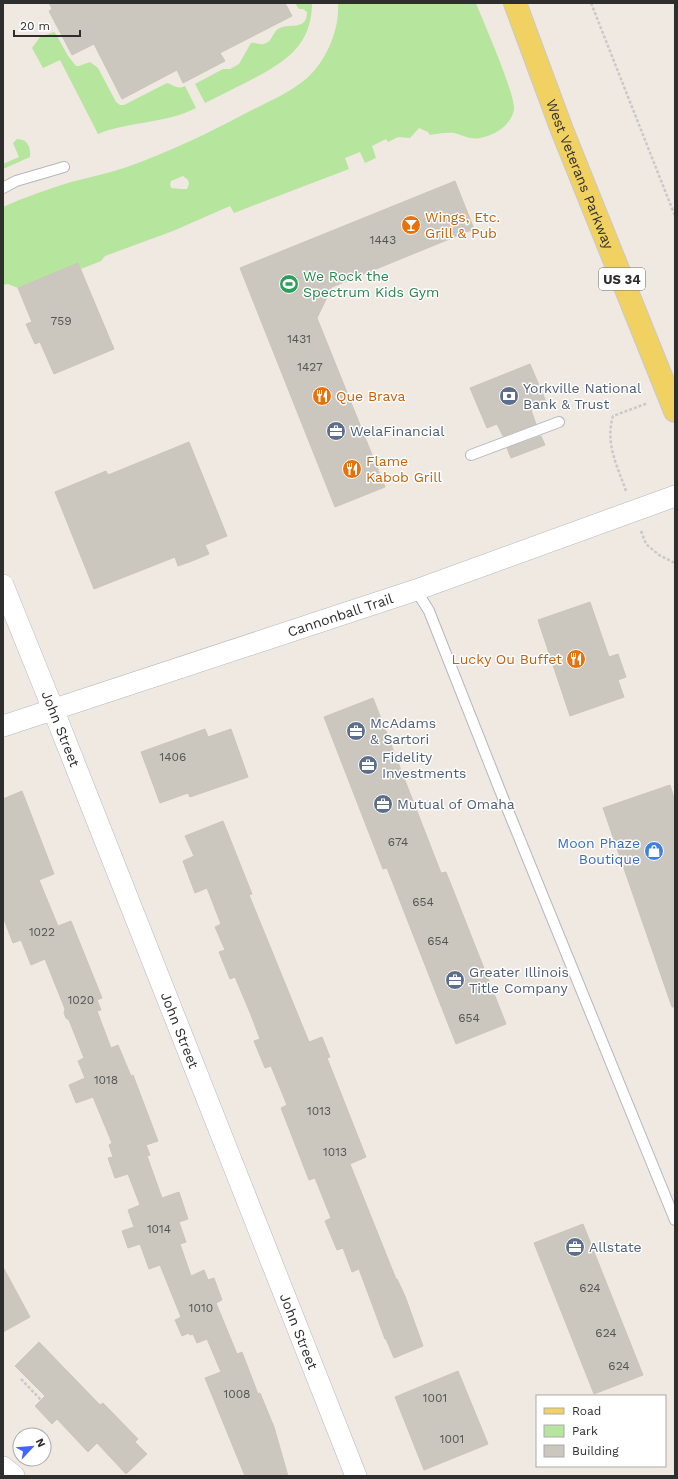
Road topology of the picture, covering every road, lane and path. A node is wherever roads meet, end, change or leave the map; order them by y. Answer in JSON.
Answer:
{"nodes":[{"id":1,"x":515,"y":3,"type":"edge"},
{"id":2,"x":591,"y":3,"type":"edge"},
{"id":3,"x":64,"y":167,"type":"dead end"},
{"id":4,"x":3,"y":188,"type":"edge"},
{"id":5,"x":675,"y":216,"type":"edge"},
{"id":6,"x":675,"y":411,"type":"edge"},
{"id":7,"x":624,"y":412,"type":"dead end"},
{"id":8,"x":559,"y":422,"type":"dead end"},
{"id":9,"x":471,"y":455,"type":"dead end"},
{"id":10,"x":618,"y":468,"type":"dead end"},
{"id":11,"x":675,"y":496,"type":"edge"},
{"id":12,"x":642,"y":532,"type":"dead end"},
{"id":13,"x":675,"y":563,"type":"edge"},
{"id":14,"x":3,"y":585,"type":"edge"},
{"id":15,"x":416,"y":590,"type":"junction"},
{"id":16,"x":53,"y":709,"type":"junction"},
{"id":17,"x":3,"y":726,"type":"edge"},
{"id":18,"x":675,"y":1220,"type":"edge"},
{"id":19,"x":21,"y":1378,"type":"dead end"},
{"id":20,"x":41,"y":1400,"type":"dead end"},
{"id":21,"x":3,"y":1467,"type":"edge"},
{"id":22,"x":14,"y":1476,"type":"edge"},
{"id":23,"x":356,"y":1476,"type":"edge"}],
"edges":[{"from":1,"to":6,"type":"main road","name":"West Veterans Parkway","number":"US 34"},
{"from":2,"to":5,"type":"path"},
{"from":3,"to":4,"type":"lane"},
{"from":7,"to":10,"type":"path"},
{"from":8,"to":9,"type":"lane"},
{"from":11,"to":15,"type":"street","name":"Cannonball Trail"},
{"from":12,"to":13,"type":"path"},
{"from":14,"to":16,"type":"street","name":"John Street"},
{"from":15,"to":16,"type":"street","name":"Cannonball Trail"},
{"from":15,"to":18,"type":"lane"},
{"from":16,"to":17,"type":"street","name":"Cannonball Trail"},
{"from":16,"to":23,"type":"street","name":"John Street"},
{"from":19,"to":20,"type":"path"},
{"from":21,"to":22,"type":"street"}]}
